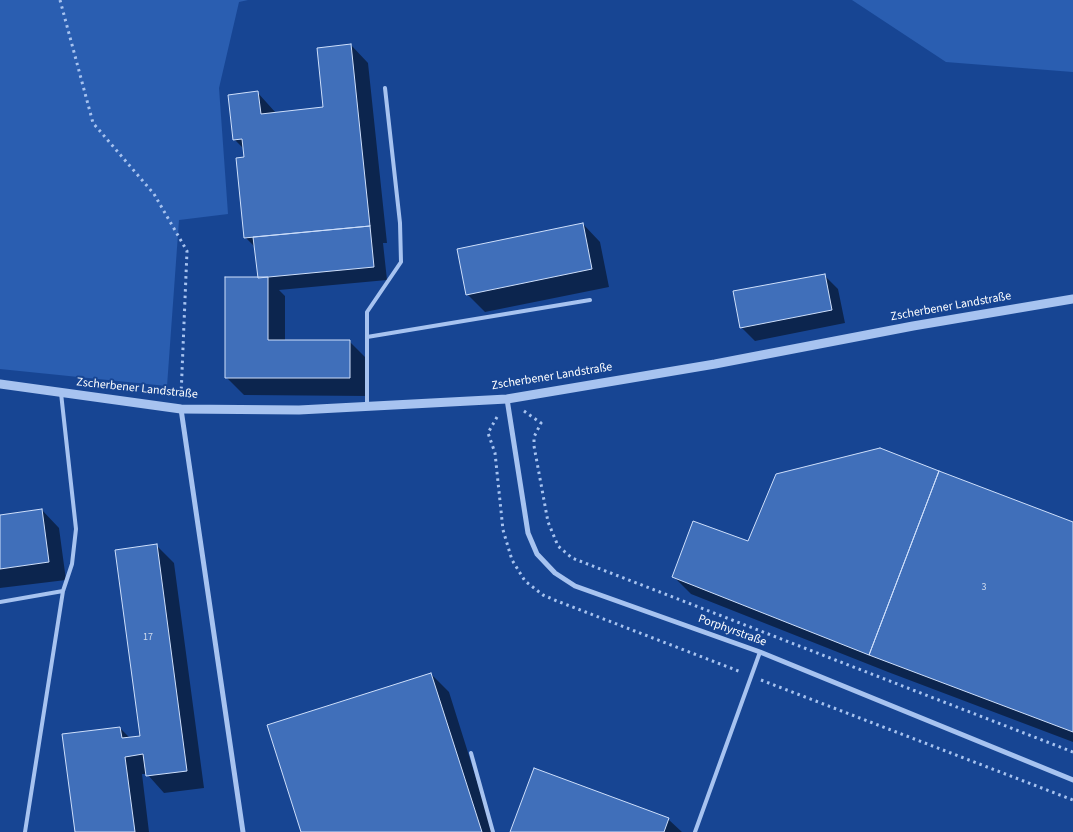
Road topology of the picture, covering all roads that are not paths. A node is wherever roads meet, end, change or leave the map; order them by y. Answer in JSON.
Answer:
{"nodes":[{"id":1,"x":385,"y":88,"type":"dead end"},
{"id":2,"x":1073,"y":299,"type":"edge"},
{"id":3,"x":590,"y":300,"type":"dead end"},
{"id":4,"x":367,"y":337,"type":"junction"},
{"id":5,"x":0,"y":384,"type":"edge"},
{"id":6,"x":61,"y":393,"type":"junction"},
{"id":7,"x":507,"y":398,"type":"junction"},
{"id":8,"x":367,"y":405,"type":"junction"},
{"id":9,"x":181,"y":409,"type":"junction"},
{"id":10,"x":64,"y":591,"type":"junction"},
{"id":11,"x":0,"y":602,"type":"edge"},
{"id":12,"x":760,"y":652,"type":"junction"},
{"id":13,"x":471,"y":753,"type":"dead end"},
{"id":14,"x":1073,"y":780,"type":"edge"},
{"id":15,"x":25,"y":832,"type":"edge"},
{"id":16,"x":243,"y":832,"type":"edge"},
{"id":17,"x":493,"y":832,"type":"edge"},
{"id":18,"x":695,"y":832,"type":"edge"}],
"edges":[{"from":1,"to":4,"type":"lane"},
{"from":2,"to":7,"type":"street","name":"Zscherbener Landstraße"},
{"from":3,"to":4,"type":"lane"},
{"from":4,"to":8,"type":"lane"},
{"from":5,"to":6,"type":"street","name":"Zscherbener Landstraße"},
{"from":6,"to":9,"type":"street","name":"Zscherbener Landstraße"},
{"from":6,"to":10,"type":"lane"},
{"from":7,"to":8,"type":"street","name":"Zscherbener Landstraße"},
{"from":7,"to":12,"type":"street","name":"Porphyrstraße"},
{"from":8,"to":9,"type":"street","name":"Zscherbener Landstraße"},
{"from":9,"to":16,"type":"street"},
{"from":10,"to":11,"type":"lane"},
{"from":10,"to":15,"type":"lane"},
{"from":12,"to":14,"type":"street","name":"Porphyrstraße"},
{"from":12,"to":18,"type":"lane"},
{"from":13,"to":17,"type":"lane"}]}
